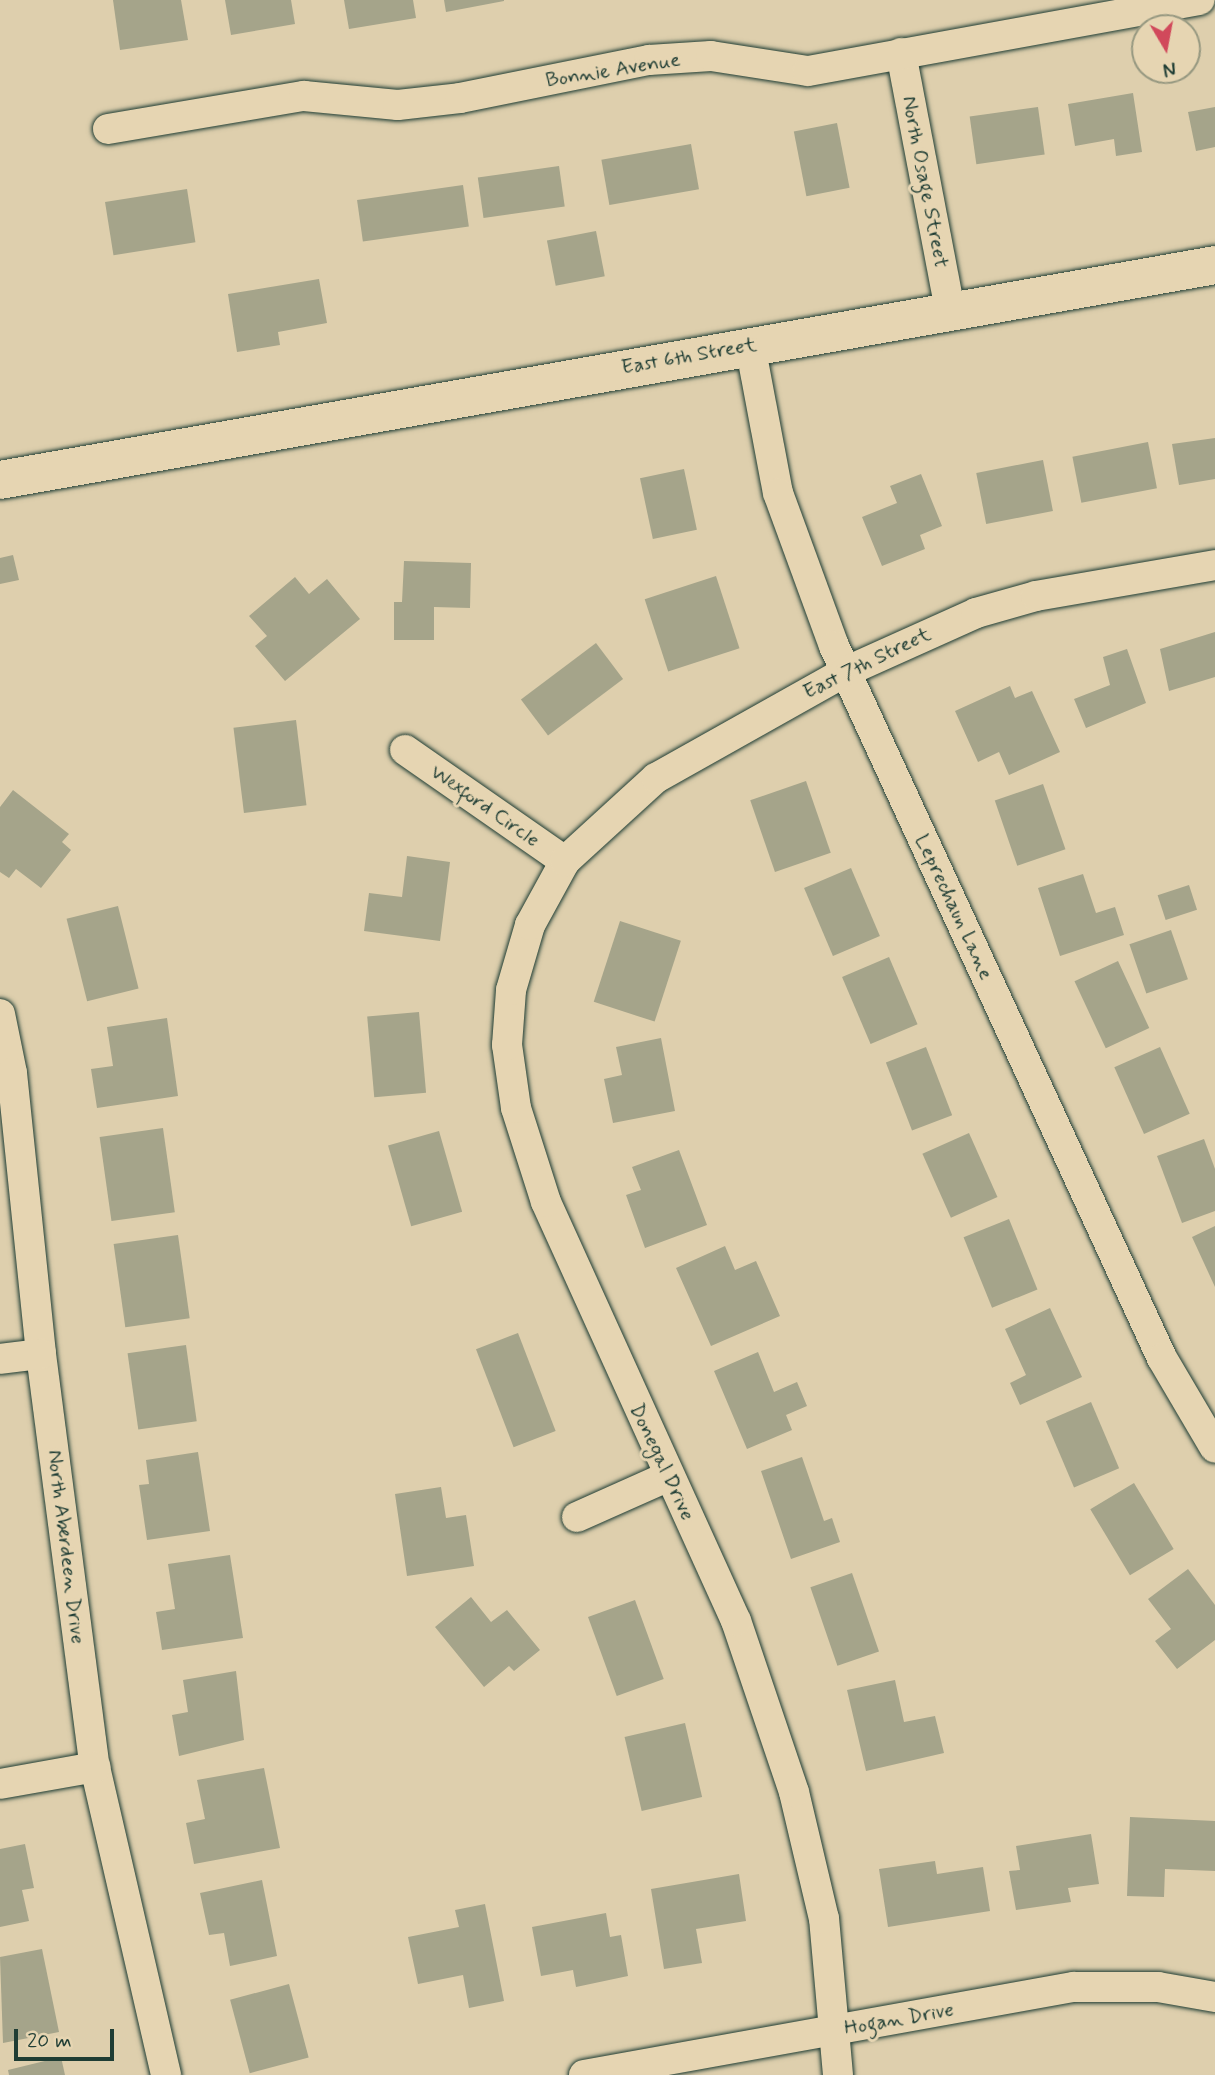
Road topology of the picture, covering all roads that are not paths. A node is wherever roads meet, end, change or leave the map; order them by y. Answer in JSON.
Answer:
{"nodes":[{"id":1,"x":1200,"y":0,"type":"edge"},
{"id":2,"x":901,"y":53,"type":"junction"},
{"id":3,"x":108,"y":129,"type":"dead end"},
{"id":4,"x":1215,"y":265,"type":"edge"},
{"id":5,"x":950,"y":311,"type":"junction"},
{"id":6,"x":750,"y":345,"type":"junction"},
{"id":7,"x":0,"y":480,"type":"edge"},
{"id":8,"x":1215,"y":565,"type":"edge"},
{"id":9,"x":845,"y":672,"type":"junction"},
{"id":10,"x":405,"y":750,"type":"dead end"},
{"id":11,"x":565,"y":861,"type":"junction"},
{"id":12,"x":0,"y":1014,"type":"edge"},
{"id":13,"x":41,"y":1353,"type":"junction"},
{"id":14,"x":0,"y":1359,"type":"edge"},
{"id":15,"x":1215,"y":1448,"type":"edge"},
{"id":16,"x":669,"y":1476,"type":"junction"},
{"id":17,"x":577,"y":1517,"type":"dead end"},
{"id":18,"x":95,"y":1767,"type":"junction"},
{"id":19,"x":0,"y":1784,"type":"edge"},
{"id":20,"x":1215,"y":1997,"type":"edge"},
{"id":21,"x":836,"y":2030,"type":"junction"},
{"id":22,"x":166,"y":2075,"type":"edge"},
{"id":23,"x":584,"y":2075,"type":"edge"},
{"id":24,"x":838,"y":2075,"type":"edge"}],
"edges":[{"from":1,"to":2,"type":"street","name":"Bonnie Avenue"},
{"from":2,"to":3,"type":"street","name":"Bonnie Avenue"},
{"from":2,"to":5,"type":"street","name":"North Osage Street"},
{"from":4,"to":5,"type":"main road","name":"East 6th Street"},
{"from":5,"to":6,"type":"main road","name":"East 6th Street"},
{"from":6,"to":7,"type":"main road","name":"East 6th Street"},
{"from":6,"to":9,"type":"street","name":"Leprechaun Lane"},
{"from":8,"to":9,"type":"street","name":"East 7th Street"},
{"from":9,"to":11,"type":"street","name":"East 7th Street"},
{"from":9,"to":15,"type":"street","name":"Leprechaun Lane"},
{"from":10,"to":11,"type":"street","name":"Wexford Circle"},
{"from":11,"to":16,"type":"street","name":"Donegal Drive"},
{"from":12,"to":13,"type":"street","name":"North Aberdeen Drive"},
{"from":13,"to":14,"type":"street"},
{"from":13,"to":18,"type":"street","name":"North Aberdeen Drive"},
{"from":16,"to":17,"type":"street"},
{"from":16,"to":21,"type":"street","name":"Donegal Drive"},
{"from":18,"to":19,"type":"street"},
{"from":18,"to":22,"type":"street","name":"North Aberdeen Drive"},
{"from":20,"to":21,"type":"street","name":"Hogan Drive"},
{"from":21,"to":23,"type":"street","name":"Hogan Drive"},
{"from":21,"to":24,"type":"street","name":"Donegal Drive"}]}
